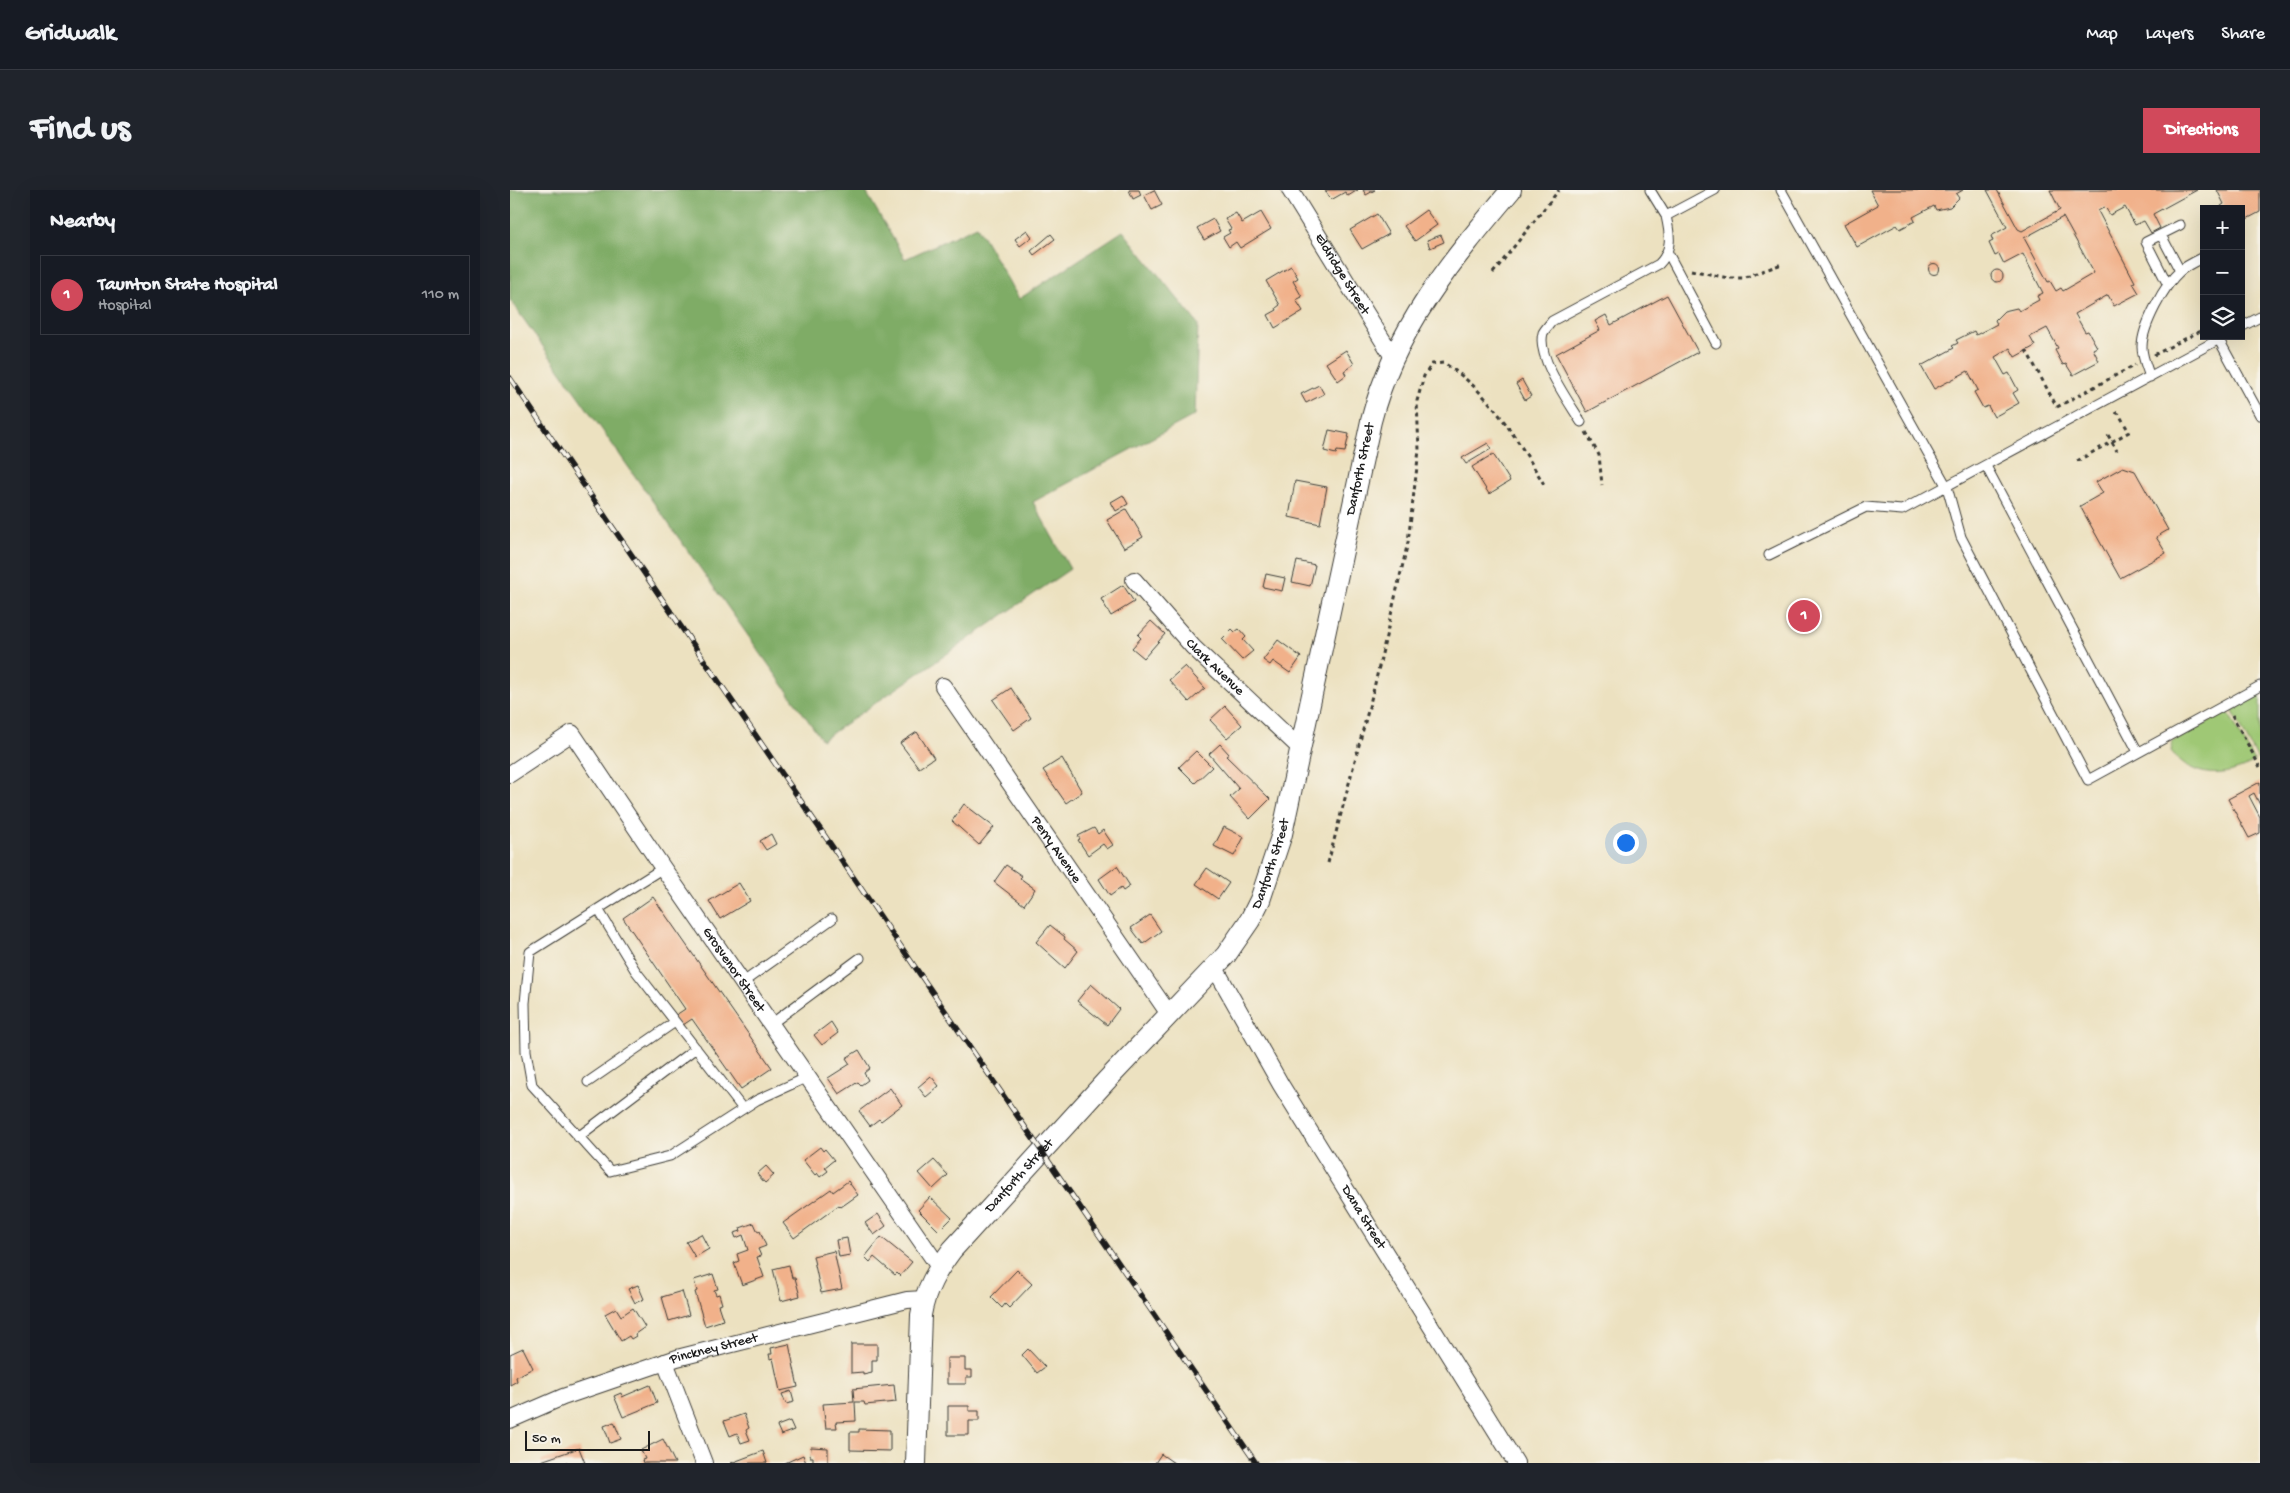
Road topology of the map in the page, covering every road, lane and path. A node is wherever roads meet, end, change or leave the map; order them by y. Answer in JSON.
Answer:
{"nodes":[{"id":1,"x":1290,"y":190,"type":"edge"},
{"id":2,"x":1511,"y":190,"type":"edge"},
{"id":3,"x":1560,"y":190,"type":"edge"},
{"id":4,"x":1650,"y":190,"type":"edge"},
{"id":5,"x":1715,"y":190,"type":"edge"},
{"id":6,"x":1781,"y":190,"type":"edge"},
{"id":7,"x":1666,"y":216,"type":"junction"},
{"id":8,"x":2180,"y":225,"type":"dead end"},
{"id":9,"x":2161,"y":235,"type":"junction"},
{"id":10,"x":1668,"y":253,"type":"junction"},
{"id":11,"x":2200,"y":259,"type":"edge"},
{"id":12,"x":1782,"y":264,"type":"dead end"},
{"id":13,"x":1675,"y":266,"type":"junction"},
{"id":14,"x":2180,"y":271,"type":"junction"},
{"id":15,"x":1493,"y":273,"type":"dead end"},
{"id":16,"x":2168,"y":285,"type":"junction"},
{"id":17,"x":2260,"y":317,"type":"edge"},
{"id":18,"x":2245,"y":325,"type":"edge"},
{"id":19,"x":2200,"y":331,"type":"edge"},
{"id":20,"x":2218,"y":340,"type":"edge"},
{"id":21,"x":2223,"y":340,"type":"edge"},
{"id":22,"x":1716,"y":343,"type":"dead end"},
{"id":23,"x":2026,"y":350,"type":"dead end"},
{"id":24,"x":1393,"y":357,"type":"junction"},
{"id":25,"x":2145,"y":360,"type":"junction"},
{"id":26,"x":2150,"y":377,"type":"junction"},
{"id":27,"x":2112,"y":398,"type":"junction"},
{"id":28,"x":2057,"y":407,"type":"junction"},
{"id":29,"x":2260,"y":415,"type":"edge"},
{"id":30,"x":1581,"y":422,"type":"joint"},
{"id":31,"x":2065,"y":423,"type":"junction"},
{"id":32,"x":2108,"y":435,"type":"dead end"},
{"id":33,"x":2112,"y":442,"type":"junction"},
{"id":34,"x":2117,"y":451,"type":"dead end"},
{"id":35,"x":2077,"y":461,"type":"dead end"},
{"id":36,"x":1986,"y":466,"type":"junction"},
{"id":37,"x":1602,"y":485,"type":"dead end"},
{"id":38,"x":1545,"y":486,"type":"dead end"},
{"id":39,"x":1947,"y":487,"type":"junction"},
{"id":40,"x":1769,"y":555,"type":"dead end"},
{"id":41,"x":1134,"y":580,"type":"dead end"},
{"id":42,"x":943,"y":686,"type":"dead end"},
{"id":43,"x":2260,"y":686,"type":"edge"},
{"id":44,"x":2226,"y":705,"type":"junction"},
{"id":45,"x":1301,"y":749,"type":"junction"},
{"id":46,"x":2138,"y":752,"type":"junction"},
{"id":47,"x":2260,"y":767,"type":"edge"},
{"id":48,"x":510,"y":774,"type":"edge"},
{"id":49,"x":1328,"y":864,"type":"dead end"},
{"id":50,"x":663,"y":868,"type":"junction"},
{"id":51,"x":598,"y":909,"type":"junction"},
{"id":52,"x":832,"y":919,"type":"dead end"},
{"id":53,"x":860,"y":958,"type":"dead end"},
{"id":54,"x":1215,"y":968,"type":"junction"},
{"id":55,"x":742,"y":983,"type":"junction"},
{"id":56,"x":1169,"y":1014,"type":"junction"},
{"id":57,"x":675,"y":1022,"type":"junction"},
{"id":58,"x":770,"y":1024,"type":"junction"},
{"id":59,"x":696,"y":1048,"type":"junction"},
{"id":60,"x":808,"y":1077,"type":"junction"},
{"id":61,"x":588,"y":1082,"type":"dead end"},
{"id":62,"x":743,"y":1109,"type":"junction"},
{"id":63,"x":578,"y":1137,"type":"junction"},
{"id":64,"x":940,"y":1267,"type":"junction"},
{"id":65,"x":924,"y":1299,"type":"junction"},
{"id":66,"x":664,"y":1362,"type":"junction"},
{"id":67,"x":510,"y":1420,"type":"edge"},
{"id":68,"x":704,"y":1463,"type":"edge"},
{"id":69,"x":916,"y":1463,"type":"edge"},
{"id":70,"x":1516,"y":1463,"type":"edge"}],
"edges":[{"from":1,"to":24,"type":"street","name":"Eldridge Street"},
{"from":2,"to":24,"type":"street","name":"Danforth Street"},
{"from":3,"to":15,"type":"path"},
{"from":4,"to":7,"type":"lane"},
{"from":5,"to":7,"type":"lane"},
{"from":6,"to":39,"type":"lane"},
{"from":7,"to":10,"type":"lane"},
{"from":8,"to":9,"type":"lane"},
{"from":9,"to":14,"type":"lane"},
{"from":9,"to":16,"type":"lane"},
{"from":10,"to":13,"type":"lane"},
{"from":10,"to":30,"type":"lane"},
{"from":11,"to":14,"type":"lane"},
{"from":12,"to":13,"type":"path"},
{"from":13,"to":22,"type":"lane"},
{"from":14,"to":16,"type":"lane"},
{"from":16,"to":25,"type":"lane"},
{"from":17,"to":18,"type":"lane"},
{"from":19,"to":25,"type":"path"},
{"from":20,"to":26,"type":"lane"},
{"from":21,"to":29,"type":"lane"},
{"from":23,"to":28,"type":"path"},
{"from":24,"to":45,"type":"street","name":"Danforth Street"},
{"from":25,"to":26,"type":"lane"},
{"from":25,"to":28,"type":"path"},
{"from":26,"to":27,"type":"lane"},
{"from":27,"to":31,"type":"lane"},
{"from":27,"to":33,"type":"path"},
{"from":28,"to":31,"type":"path"},
{"from":30,"to":37,"type":"path"},
{"from":31,"to":36,"type":"lane"},
{"from":32,"to":33,"type":"path"},
{"from":33,"to":34,"type":"path"},
{"from":33,"to":35,"type":"path"},
{"from":36,"to":39,"type":"lane"},
{"from":36,"to":46,"type":"lane"},
{"from":38,"to":49,"type":"path"},
{"from":39,"to":40,"type":"lane"},
{"from":39,"to":46,"type":"lane"},
{"from":41,"to":45,"type":"street","name":"Clark Avenue"},
{"from":42,"to":56,"type":"street","name":"Perry Avenue"},
{"from":43,"to":44,"type":"lane"},
{"from":44,"to":46,"type":"lane"},
{"from":44,"to":47,"type":"path"},
{"from":45,"to":54,"type":"street","name":"Danforth Street"},
{"from":48,"to":50,"type":"street","name":"Grosvenor Street"},
{"from":50,"to":51,"type":"lane"},
{"from":50,"to":55,"type":"street","name":"Grosvenor Street"},
{"from":51,"to":57,"type":"lane"},
{"from":51,"to":63,"type":"lane"},
{"from":52,"to":55,"type":"lane"},
{"from":53,"to":58,"type":"lane"},
{"from":54,"to":56,"type":"street","name":"Danforth Street"},
{"from":54,"to":70,"type":"street","name":"Dana Street"},
{"from":55,"to":58,"type":"street","name":"Grosvenor Street"},
{"from":56,"to":64,"type":"street","name":"Danforth Street"},
{"from":57,"to":59,"type":"lane"},
{"from":57,"to":61,"type":"lane"},
{"from":58,"to":60,"type":"street","name":"Grosvenor Street"},
{"from":59,"to":62,"type":"lane"},
{"from":59,"to":63,"type":"lane"},
{"from":60,"to":62,"type":"lane"},
{"from":60,"to":64,"type":"street","name":"Grosvenor Street"},
{"from":62,"to":63,"type":"lane"},
{"from":64,"to":65,"type":"street","name":"Danforth Street"},
{"from":65,"to":66,"type":"street","name":"Pinckney Street"},
{"from":65,"to":69,"type":"street","name":"Danforth Street"},
{"from":66,"to":67,"type":"street","name":"Pinckney Street"},
{"from":66,"to":68,"type":"street"}]}
